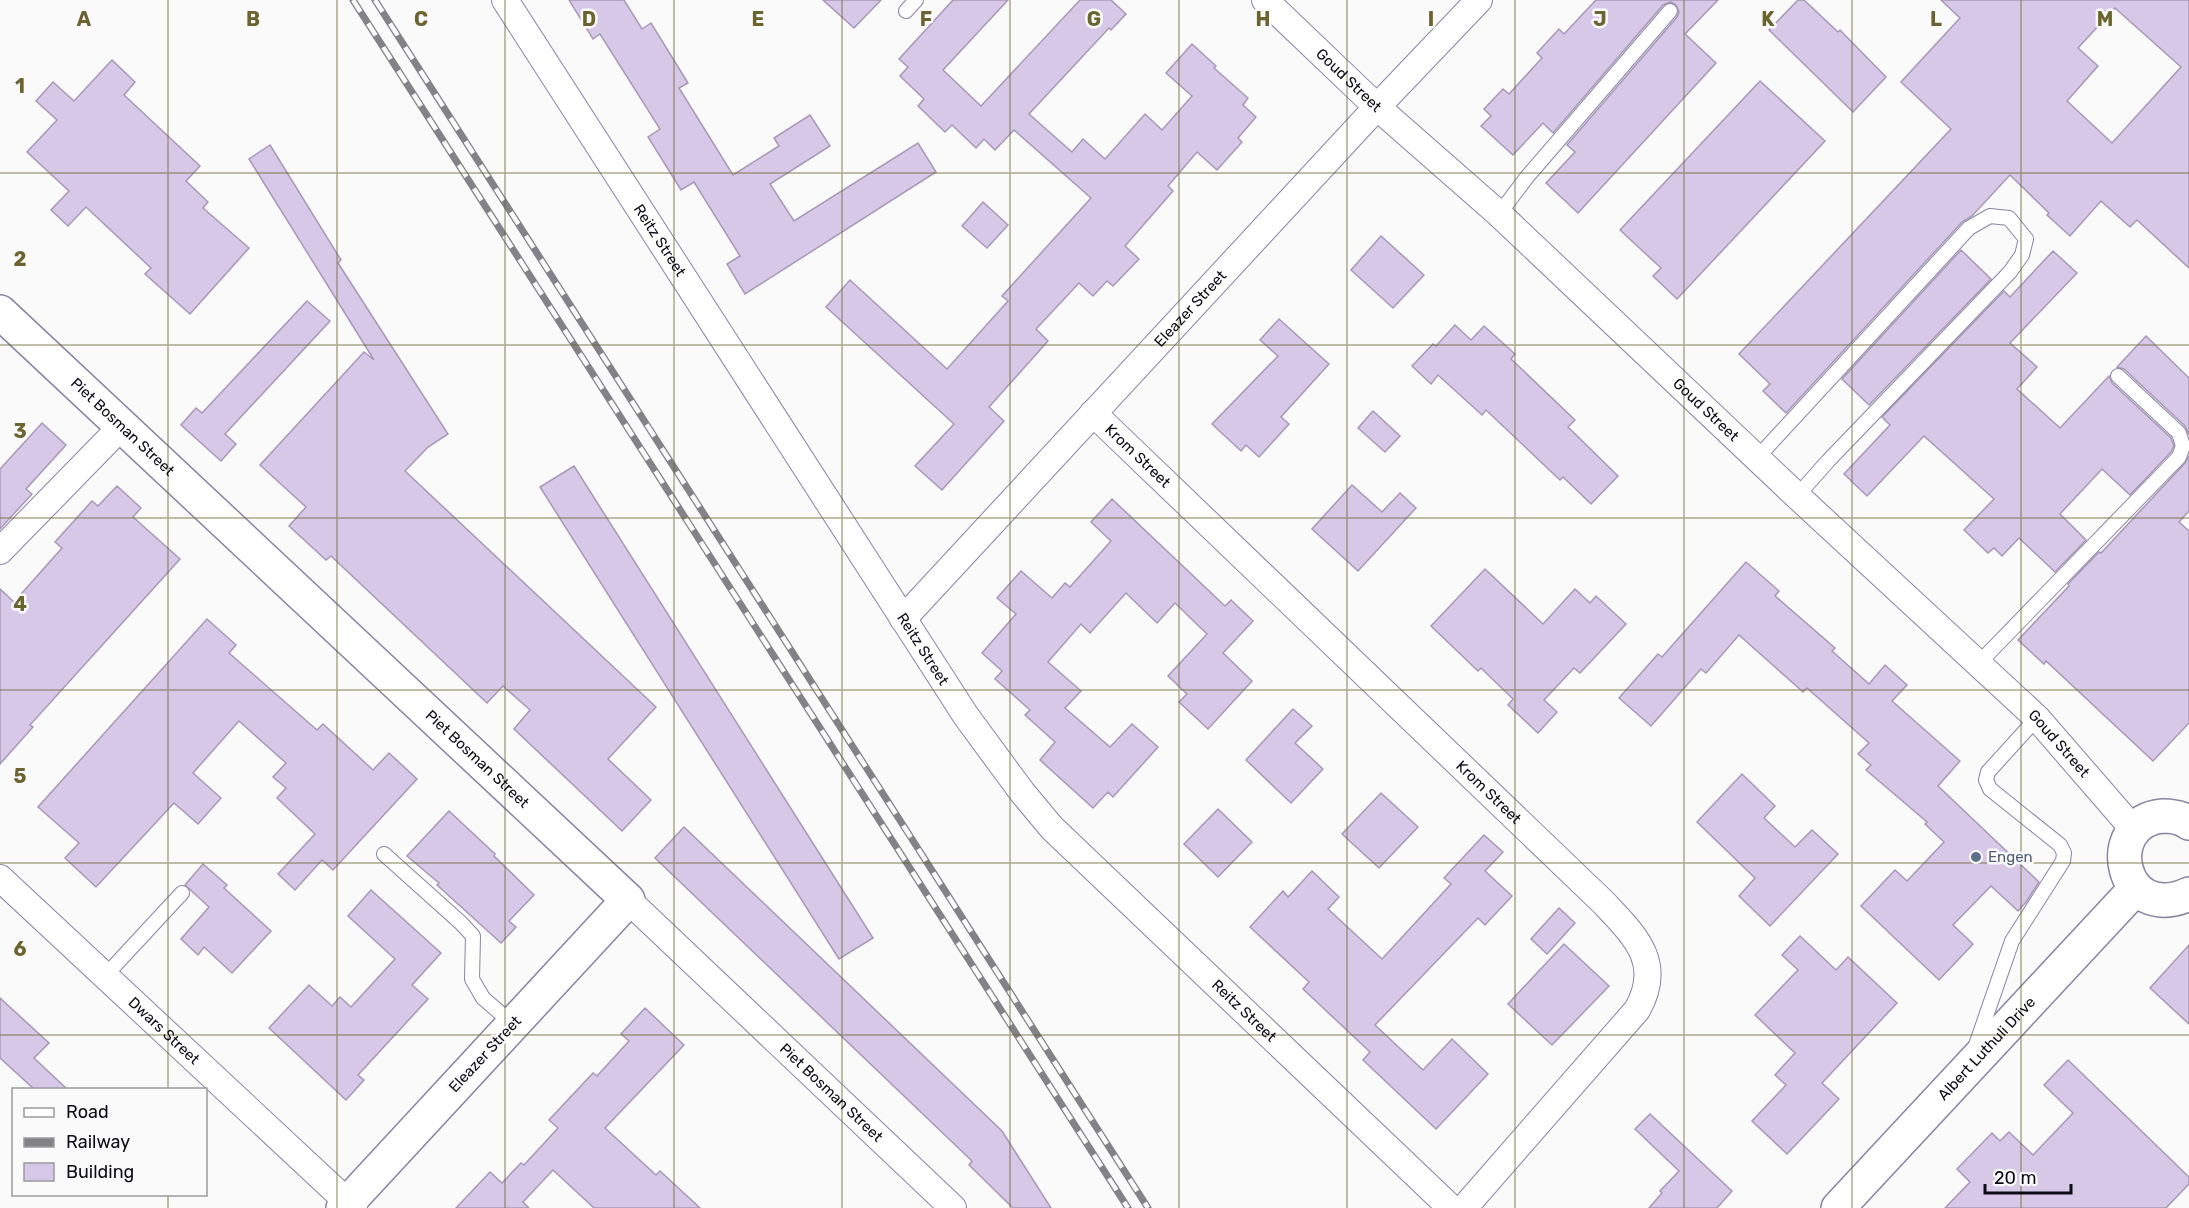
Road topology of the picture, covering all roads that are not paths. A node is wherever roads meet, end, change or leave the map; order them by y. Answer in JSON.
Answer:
{"nodes":[{"id":1,"x":505,"y":0,"type":"edge"},
{"id":2,"x":916,"y":0,"type":"edge"},
{"id":3,"x":1265,"y":0,"type":"edge"},
{"id":4,"x":1479,"y":0,"type":"edge"},
{"id":5,"x":906,"y":11,"type":"dead end"},
{"id":6,"x":1670,"y":11,"type":"dead end"},
{"id":7,"x":1377,"y":107,"type":"junction"},
{"id":8,"x":1498,"y":214,"type":"junction"},
{"id":9,"x":0,"y":312,"type":"edge"},
{"id":10,"x":2118,"y":376,"type":"dead end"},
{"id":11,"x":1093,"y":413,"type":"junction"},
{"id":12,"x":122,"y":426,"type":"junction"},
{"id":13,"x":1757,"y":458,"type":"junction"},
{"id":14,"x":1797,"y":496,"type":"junction"},
{"id":15,"x":0,"y":551,"type":"edge"},
{"id":16,"x":903,"y":619,"type":"junction"},
{"id":17,"x":1978,"y":664,"type":"junction"},
{"id":18,"x":2037,"y":718,"type":"junction"},
{"id":19,"x":2189,"y":823,"type":"edge"},
{"id":20,"x":2135,"y":831,"type":"junction"},
{"id":21,"x":384,"y":854,"type":"dead end"},
{"id":22,"x":0,"y":878,"type":"edge"},
{"id":23,"x":2136,"y":888,"type":"junction"},
{"id":24,"x":182,"y":893,"type":"dead end"},
{"id":25,"x":2189,"y":894,"type":"edge"},
{"id":26,"x":628,"y":900,"type":"junction"},
{"id":27,"x":105,"y":976,"type":"junction"},
{"id":28,"x":513,"y":1024,"type":"junction"},
{"id":29,"x":1968,"y":1070,"type":"junction"},
{"id":30,"x":348,"y":1206,"type":"edge"},
{"id":31,"x":953,"y":1208,"type":"edge"},
{"id":32,"x":1451,"y":1208,"type":"edge"},
{"id":33,"x":1464,"y":1208,"type":"edge"},
{"id":34,"x":1838,"y":1208,"type":"edge"}],
"edges":[{"from":1,"to":16,"type":"street","name":"Reitz Street"},
{"from":2,"to":5,"type":"lane"},
{"from":3,"to":7,"type":"street","name":"Goud Street"},
{"from":4,"to":7,"type":"street","name":"Eleazer Street"},
{"from":6,"to":8,"type":"lane"},
{"from":7,"to":8,"type":"street","name":"Goud Street"},
{"from":7,"to":11,"type":"street","name":"Eleazer Street"},
{"from":8,"to":13,"type":"street","name":"Goud Street"},
{"from":9,"to":12,"type":"street","name":"Piet Bosman Street"},
{"from":10,"to":17,"type":"lane"},
{"from":11,"to":16,"type":"street","name":"Eleazer Street"},
{"from":11,"to":33,"type":"street","name":"Krom Street"},
{"from":12,"to":15,"type":"street"},
{"from":12,"to":26,"type":"street","name":"Piet Bosman Street"},
{"from":13,"to":14,"type":"street","name":"Goud Street"},
{"from":13,"to":14,"type":"lane"},
{"from":14,"to":17,"type":"street","name":"Goud Street"},
{"from":16,"to":32,"type":"street","name":"Reitz Street"},
{"from":17,"to":18,"type":"street","name":"Goud Street"},
{"from":18,"to":20,"type":"street","name":"Goud Street"},
{"from":18,"to":29,"type":"lane"},
{"from":19,"to":20,"type":"street"},
{"from":20,"to":23,"type":"street"},
{"from":21,"to":28,"type":"lane"},
{"from":22,"to":27,"type":"street","name":"Dwars Street"},
{"from":23,"to":25,"type":"street"},
{"from":23,"to":29,"type":"street","name":"Albert Luthuli Drive"},
{"from":24,"to":27,"type":"lane"},
{"from":26,"to":28,"type":"street","name":"Eleazer Street"},
{"from":26,"to":31,"type":"street","name":"Piet Bosman Street"},
{"from":27,"to":30,"type":"street","name":"Dwars Street"},
{"from":28,"to":30,"type":"street","name":"Eleazer Street"},
{"from":29,"to":34,"type":"street","name":"Albert Luthuli Drive"}]}
